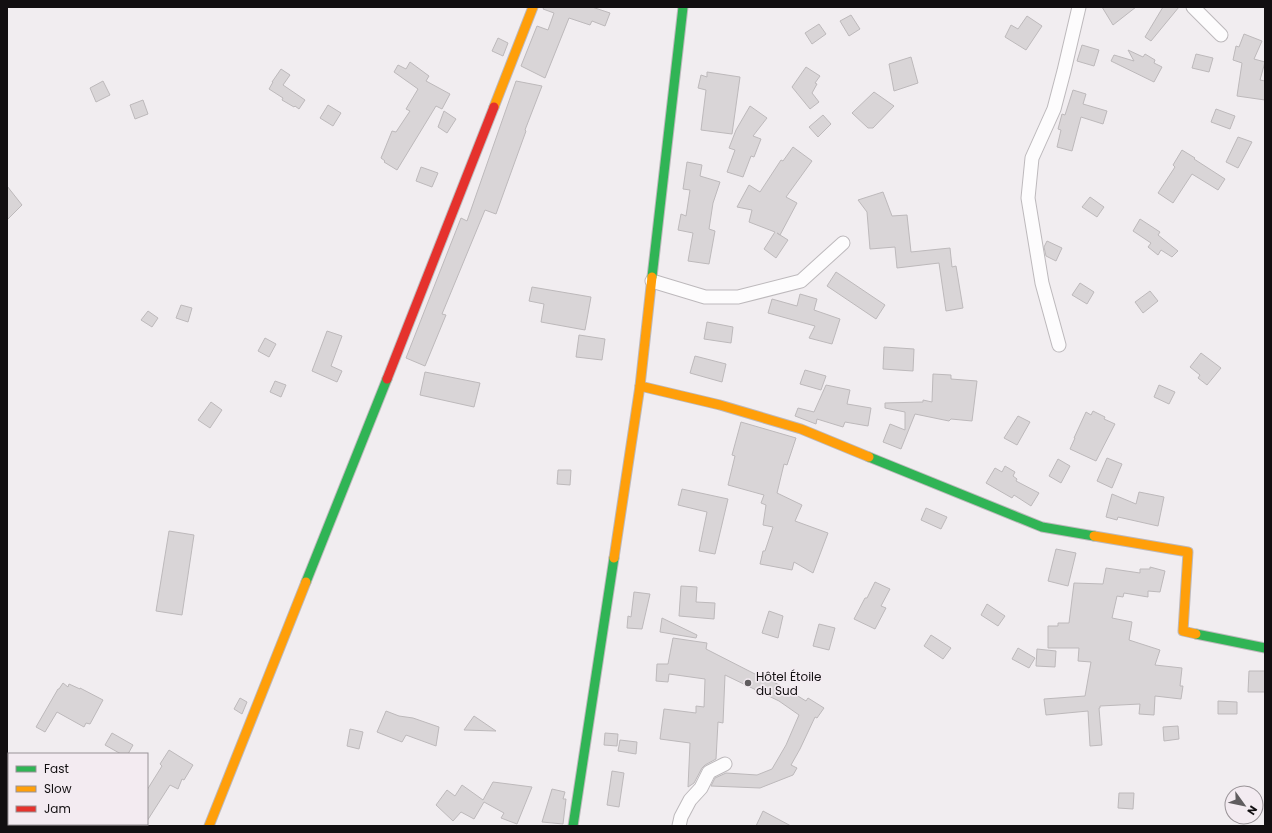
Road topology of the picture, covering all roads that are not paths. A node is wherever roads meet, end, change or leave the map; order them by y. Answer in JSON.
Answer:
{"nodes":[{"id":1,"x":533,"y":7,"type":"edge"},
{"id":2,"x":683,"y":7,"type":"edge"},
{"id":3,"x":1079,"y":7,"type":"edge"},
{"id":4,"x":1193,"y":7,"type":"edge"},
{"id":5,"x":1222,"y":35,"type":"dead end"},
{"id":6,"x":843,"y":243,"type":"dead end"},
{"id":7,"x":652,"y":281,"type":"junction"},
{"id":8,"x":1059,"y":345,"type":"dead end"},
{"id":9,"x":640,"y":386,"type":"junction"},
{"id":10,"x":1265,"y":648,"type":"edge"},
{"id":11,"x":725,"y":764,"type":"dead end"},
{"id":12,"x":209,"y":826,"type":"edge"},
{"id":13,"x":573,"y":826,"type":"edge"},
{"id":14,"x":679,"y":826,"type":"edge"}],
"edges":[{"from":1,"to":12,"type":"street"},
{"from":2,"to":7,"type":"street"},
{"from":3,"to":8,"type":"street"},
{"from":4,"to":5,"type":"street"},
{"from":6,"to":7,"type":"street"},
{"from":7,"to":9,"type":"street"},
{"from":9,"to":10,"type":"street"},
{"from":9,"to":13,"type":"street"},
{"from":11,"to":14,"type":"street"}]}
